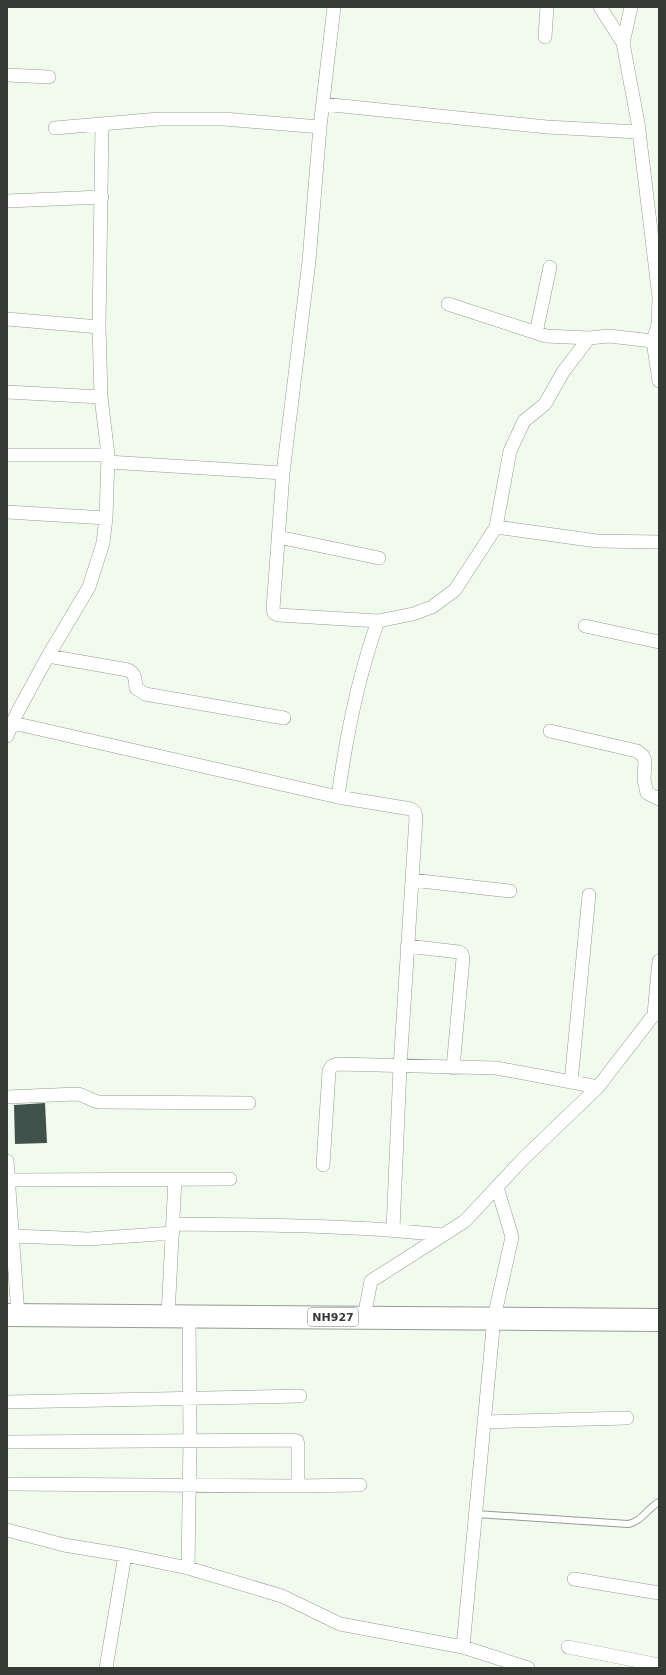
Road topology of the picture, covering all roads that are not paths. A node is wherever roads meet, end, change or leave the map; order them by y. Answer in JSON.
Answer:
{"nodes":[{"id":1,"x":334,"y":7,"type":"edge"},
{"id":2,"x":547,"y":7,"type":"edge"},
{"id":3,"x":600,"y":7,"type":"edge"},
{"id":4,"x":631,"y":7,"type":"edge"},
{"id":5,"x":545,"y":37,"type":"dead end"},
{"id":6,"x":623,"y":43,"type":"junction"},
{"id":7,"x":7,"y":75,"type":"edge"},
{"id":8,"x":49,"y":77,"type":"dead end"},
{"id":9,"x":323,"y":104,"type":"junction"},
{"id":10,"x":102,"y":124,"type":"junction"},
{"id":11,"x":320,"y":127,"type":"junction"},
{"id":12,"x":55,"y":128,"type":"dead end"},
{"id":13,"x":638,"y":132,"type":"junction"},
{"id":14,"x":102,"y":197,"type":"junction"},
{"id":15,"x":7,"y":201,"type":"edge"},
{"id":16,"x":550,"y":267,"type":"dead end"},
{"id":17,"x":448,"y":304,"type":"dead end"},
{"id":18,"x":7,"y":320,"type":"edge"},
{"id":19,"x":658,"y":325,"type":"edge"},
{"id":20,"x":99,"y":327,"type":"junction"},
{"id":21,"x":536,"y":333,"type":"junction"},
{"id":22,"x":589,"y":338,"type":"junction"},
{"id":23,"x":653,"y":341,"type":"junction"},
{"id":24,"x":659,"y":381,"type":"edge"},
{"id":25,"x":7,"y":392,"type":"edge"},
{"id":26,"x":101,"y":397,"type":"junction"},
{"id":27,"x":7,"y":455,"type":"edge"},
{"id":28,"x":108,"y":459,"type":"junction"},
{"id":29,"x":282,"y":473,"type":"junction"},
{"id":30,"x":7,"y":512,"type":"edge"},
{"id":31,"x":106,"y":518,"type":"junction"},
{"id":32,"x":496,"y":527,"type":"junction"},
{"id":33,"x":278,"y":538,"type":"junction"},
{"id":34,"x":659,"y":542,"type":"edge"},
{"id":35,"x":379,"y":558,"type":"dead end"},
{"id":36,"x":378,"y":621,"type":"junction"},
{"id":37,"x":585,"y":626,"type":"dead end"},
{"id":38,"x":659,"y":642,"type":"edge"},
{"id":39,"x":48,"y":656,"type":"junction"},
{"id":40,"x":284,"y":718,"type":"dead end"},
{"id":41,"x":13,"y":722,"type":"junction"},
{"id":42,"x":550,"y":731,"type":"dead end"},
{"id":43,"x":7,"y":736,"type":"edge"},
{"id":44,"x":338,"y":796,"type":"junction"},
{"id":45,"x":659,"y":799,"type":"edge"},
{"id":46,"x":412,"y":880,"type":"junction"},
{"id":47,"x":510,"y":890,"type":"dead end"},
{"id":48,"x":589,"y":895,"type":"dead end"},
{"id":49,"x":408,"y":946,"type":"junction"},
{"id":50,"x":659,"y":961,"type":"edge"},
{"id":51,"x":657,"y":1011,"type":"edge"},
{"id":52,"x":400,"y":1067,"type":"junction"},
{"id":53,"x":453,"y":1068,"type":"junction"},
{"id":54,"x":571,"y":1082,"type":"junction"},
{"id":55,"x":598,"y":1087,"type":"junction"},
{"id":56,"x":7,"y":1097,"type":"edge"},
{"id":57,"x":249,"y":1103,"type":"dead end"},
{"id":58,"x":7,"y":1160,"type":"edge"},
{"id":59,"x":322,"y":1165,"type":"dead end"},
{"id":60,"x":230,"y":1178,"type":"dead end"},
{"id":61,"x":175,"y":1179,"type":"junction"},
{"id":62,"x":9,"y":1180,"type":"junction"},
{"id":63,"x":497,"y":1187,"type":"junction"},
{"id":64,"x":9,"y":1204,"type":"edge"},
{"id":65,"x":173,"y":1228,"type":"junction"},
{"id":66,"x":393,"y":1230,"type":"junction"},
{"id":67,"x":442,"y":1235,"type":"junction"},
{"id":68,"x":13,"y":1236,"type":"junction"},
{"id":69,"x":12,"y":1315,"type":"edge"},
{"id":70,"x":179,"y":1316,"type":"junction"},
{"id":71,"x":364,"y":1317,"type":"junction"},
{"id":72,"x":494,"y":1318,"type":"junction"},
{"id":73,"x":659,"y":1320,"type":"edge"},
{"id":74,"x":300,"y":1396,"type":"dead end"},
{"id":75,"x":190,"y":1398,"type":"junction"},
{"id":76,"x":7,"y":1402,"type":"edge"},
{"id":77,"x":627,"y":1418,"type":"dead end"},
{"id":78,"x":484,"y":1422,"type":"junction"},
{"id":79,"x":190,"y":1441,"type":"junction"},
{"id":80,"x":7,"y":1442,"type":"edge"},
{"id":81,"x":7,"y":1484,"type":"edge"},
{"id":82,"x":189,"y":1485,"type":"junction"},
{"id":83,"x":360,"y":1485,"type":"dead end"},
{"id":84,"x":298,"y":1486,"type":"junction"},
{"id":85,"x":659,"y":1502,"type":"edge"},
{"id":86,"x":476,"y":1514,"type":"junction"},
{"id":87,"x":7,"y":1530,"type":"edge"},
{"id":88,"x":125,"y":1555,"type":"junction"},
{"id":89,"x":188,"y":1568,"type":"junction"},
{"id":90,"x":574,"y":1578,"type":"dead end"},
{"id":91,"x":659,"y":1593,"type":"edge"},
{"id":92,"x":463,"y":1647,"type":"junction"},
{"id":93,"x":568,"y":1647,"type":"dead end"},
{"id":94,"x":659,"y":1665,"type":"edge"},
{"id":95,"x":106,"y":1668,"type":"edge"},
{"id":96,"x":528,"y":1668,"type":"edge"}],
"edges":[{"from":1,"to":9,"type":"street"},
{"from":2,"to":5,"type":"street"},
{"from":3,"to":6,"type":"street"},
{"from":4,"to":6,"type":"street"},
{"from":6,"to":13,"type":"street"},
{"from":7,"to":8,"type":"street"},
{"from":9,"to":11,"type":"street"},
{"from":9,"to":13,"type":"street"},
{"from":10,"to":11,"type":"street"},
{"from":10,"to":12,"type":"street"},
{"from":10,"to":14,"type":"street"},
{"from":11,"to":29,"type":"street"},
{"from":13,"to":19,"type":"street"},
{"from":14,"to":15,"type":"street"},
{"from":14,"to":20,"type":"street"},
{"from":16,"to":21,"type":"street"},
{"from":17,"to":21,"type":"street"},
{"from":18,"to":20,"type":"street"},
{"from":19,"to":23,"type":"street"},
{"from":20,"to":26,"type":"street"},
{"from":21,"to":22,"type":"street"},
{"from":22,"to":23,"type":"street"},
{"from":22,"to":32,"type":"street"},
{"from":23,"to":24,"type":"street"},
{"from":25,"to":26,"type":"street"},
{"from":26,"to":28,"type":"street"},
{"from":27,"to":28,"type":"street"},
{"from":28,"to":29,"type":"street"},
{"from":28,"to":31,"type":"street"},
{"from":29,"to":33,"type":"street"},
{"from":30,"to":31,"type":"street"},
{"from":31,"to":39,"type":"street"},
{"from":32,"to":34,"type":"street"},
{"from":32,"to":36,"type":"street"},
{"from":33,"to":35,"type":"street"},
{"from":33,"to":36,"type":"street"},
{"from":36,"to":44,"type":"street"},
{"from":37,"to":38,"type":"street"},
{"from":39,"to":40,"type":"street"},
{"from":39,"to":41,"type":"street"},
{"from":41,"to":43,"type":"street"},
{"from":41,"to":44,"type":"street"},
{"from":42,"to":45,"type":"street"},
{"from":44,"to":46,"type":"street"},
{"from":46,"to":47,"type":"street"},
{"from":46,"to":49,"type":"street"},
{"from":48,"to":54,"type":"street"},
{"from":49,"to":52,"type":"street"},
{"from":49,"to":53,"type":"street"},
{"from":50,"to":51,"type":"street"},
{"from":51,"to":55,"type":"street"},
{"from":52,"to":53,"type":"street"},
{"from":52,"to":59,"type":"street"},
{"from":52,"to":66,"type":"street"},
{"from":53,"to":54,"type":"street"},
{"from":54,"to":55,"type":"street"},
{"from":55,"to":63,"type":"street"},
{"from":56,"to":57,"type":"street"},
{"from":58,"to":62,"type":"street"},
{"from":60,"to":61,"type":"street"},
{"from":61,"to":62,"type":"street"},
{"from":61,"to":65,"type":"street"},
{"from":62,"to":64,"type":"street"},
{"from":63,"to":67,"type":"street"},
{"from":63,"to":72,"type":"street"},
{"from":64,"to":68,"type":"street"},
{"from":65,"to":66,"type":"street"},
{"from":65,"to":68,"type":"street"},
{"from":65,"to":70,"type":"street"},
{"from":66,"to":67,"type":"street"},
{"from":67,"to":71,"type":"street"},
{"from":68,"to":69,"type":"street"},
{"from":69,"to":70,"type":"highway","number":"NH927"},
{"from":70,"to":71,"type":"highway","number":"NH927"},
{"from":70,"to":75,"type":"street"},
{"from":71,"to":72,"type":"highway","number":"NH927"},
{"from":72,"to":73,"type":"highway","number":"NH927"},
{"from":72,"to":78,"type":"street"},
{"from":74,"to":75,"type":"street"},
{"from":75,"to":76,"type":"street"},
{"from":75,"to":79,"type":"street"},
{"from":77,"to":78,"type":"street"},
{"from":78,"to":86,"type":"street"},
{"from":79,"to":80,"type":"street"},
{"from":79,"to":82,"type":"street"},
{"from":79,"to":84,"type":"street"},
{"from":81,"to":82,"type":"street"},
{"from":82,"to":84,"type":"street"},
{"from":82,"to":89,"type":"street"},
{"from":83,"to":84,"type":"street"},
{"from":85,"to":86,"type":"lane"},
{"from":86,"to":92,"type":"street"},
{"from":87,"to":88,"type":"street"},
{"from":88,"to":89,"type":"street"},
{"from":88,"to":95,"type":"street"},
{"from":89,"to":92,"type":"street"},
{"from":90,"to":91,"type":"street"},
{"from":92,"to":96,"type":"street"},
{"from":93,"to":94,"type":"street"}]}
